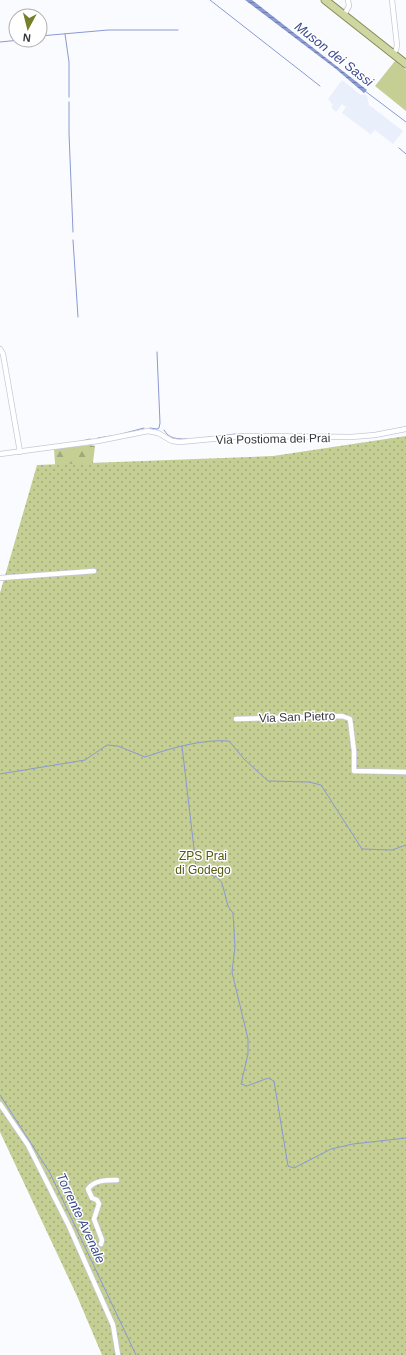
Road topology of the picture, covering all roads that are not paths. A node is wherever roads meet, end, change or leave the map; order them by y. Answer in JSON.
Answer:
{"nodes":[{"id":1,"x":325,"y":0,"type":"edge"},
{"id":2,"x":348,"y":0,"type":"edge"},
{"id":3,"x":392,"y":0,"type":"edge"},
{"id":4,"x":344,"y":15,"type":"junction"},
{"id":5,"x":392,"y":53,"type":"junction"},
{"id":6,"x":406,"y":64,"type":"edge"},
{"id":7,"x":0,"y":349,"type":"edge"},
{"id":8,"x":406,"y":429,"type":"edge"},
{"id":9,"x":20,"y":452,"type":"junction"},
{"id":10,"x":0,"y":454,"type":"edge"},
{"id":11,"x":94,"y":571,"type":"dead end"},
{"id":12,"x":0,"y":578,"type":"edge"},
{"id":13,"x":236,"y":719,"type":"dead end"},
{"id":14,"x":406,"y":772,"type":"edge"},
{"id":15,"x":0,"y":1104,"type":"edge"},
{"id":16,"x":117,"y":1180,"type":"dead end"},
{"id":17,"x":102,"y":1244,"type":"dead end"},
{"id":18,"x":118,"y":1355,"type":"edge"}],
"edges":[{"from":1,"to":4,"type":"main road"},
{"from":2,"to":4,"type":"street"},
{"from":3,"to":5,"type":"street"},
{"from":4,"to":5,"type":"main road"},
{"from":5,"to":6,"type":"main road"},
{"from":7,"to":9,"type":"street"},
{"from":8,"to":9,"type":"street","name":"Via Postioma dei Prai"},
{"from":9,"to":10,"type":"street","name":"Via Postioma dei Prai"},
{"from":11,"to":12,"type":"street"},
{"from":13,"to":14,"type":"street","name":"Via San Pietro"},
{"from":15,"to":18,"type":"street"},
{"from":16,"to":17,"type":"street"}]}
